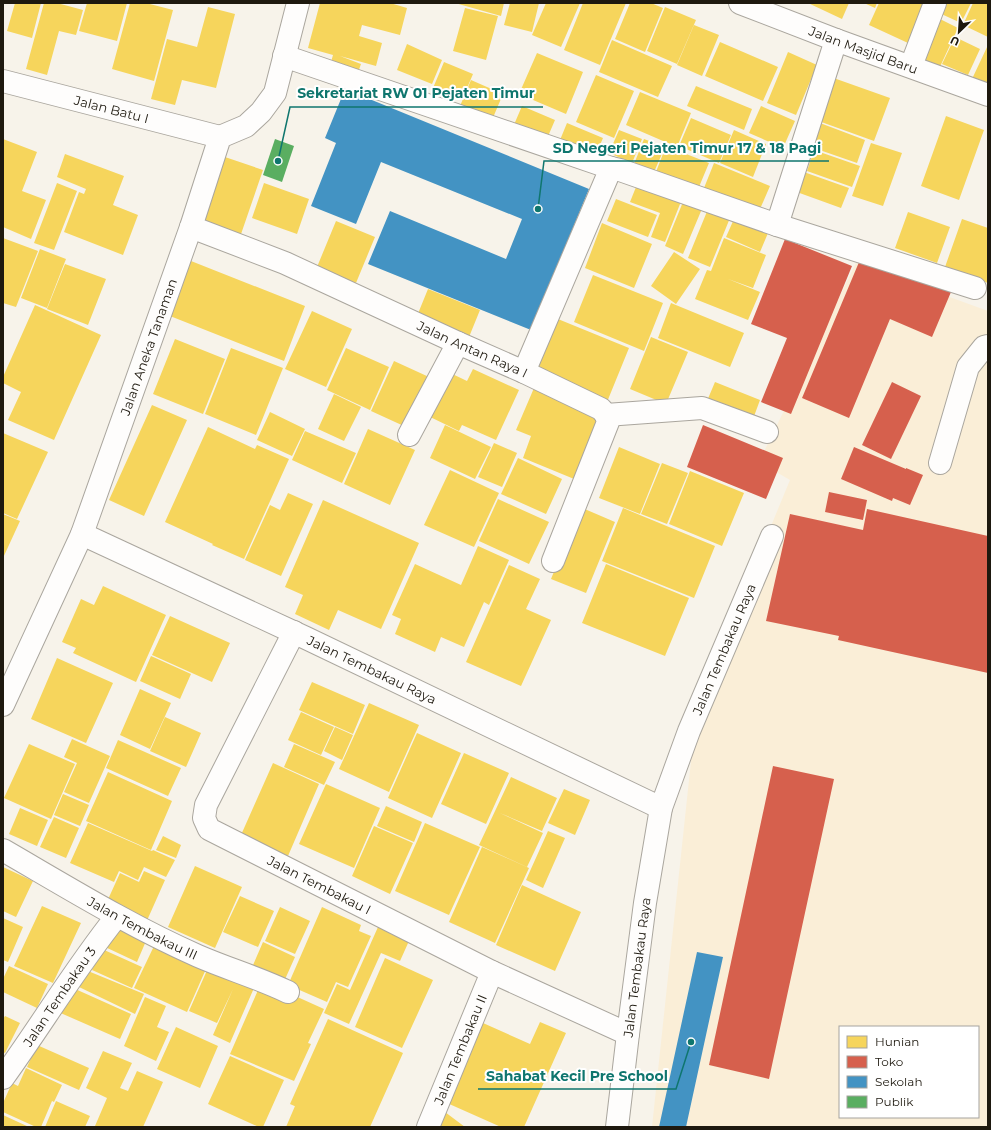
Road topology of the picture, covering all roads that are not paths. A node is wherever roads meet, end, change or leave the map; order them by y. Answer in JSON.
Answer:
{"nodes":[{"id":1,"x":298,"y":3,"type":"edge"},
{"id":2,"x":740,"y":3,"type":"edge"},
{"id":3,"x":935,"y":3,"type":"edge"},
{"id":4,"x":836,"y":40,"type":"junction"},
{"id":5,"x":284,"y":56,"type":"junction"},
{"id":6,"x":911,"y":66,"type":"junction"},
{"id":7,"x":3,"y":81,"type":"edge"},
{"id":8,"x":988,"y":95,"type":"edge"},
{"id":9,"x":220,"y":137,"type":"junction"},
{"id":10,"x":611,"y":168,"type":"junction"},
{"id":11,"x":777,"y":225,"type":"junction"},
{"id":12,"x":191,"y":227,"type":"junction"},
{"id":13,"x":975,"y":288,"type":"dead end"},
{"id":14,"x":458,"y":343,"type":"junction"},
{"id":15,"x":988,"y":346,"type":"edge"},
{"id":16,"x":524,"y":372,"type":"junction"},
{"id":17,"x":606,"y":415,"type":"junction"},
{"id":18,"x":767,"y":432,"type":"dead end"},
{"id":19,"x":409,"y":434,"type":"dead end"},
{"id":20,"x":940,"y":463,"type":"dead end"},
{"id":21,"x":82,"y":534,"type":"junction"},
{"id":22,"x":772,"y":536,"type":"dead end"},
{"id":23,"x":553,"y":561,"type":"dead end"},
{"id":24,"x":294,"y":632,"type":"junction"},
{"id":25,"x":3,"y":705,"type":"edge"},
{"id":26,"x":661,"y":808,"type":"junction"},
{"id":27,"x":3,"y":850,"type":"edge"},
{"id":28,"x":117,"y":916,"type":"junction"},
{"id":29,"x":492,"y":972,"type":"junction"},
{"id":30,"x":288,"y":992,"type":"dead end"},
{"id":31,"x":628,"y":1034,"type":"junction"},
{"id":32,"x":3,"y":1078,"type":"edge"},
{"id":33,"x":428,"y":1127,"type":"edge"},
{"id":34,"x":618,"y":1127,"type":"edge"}],
"edges":[{"from":1,"to":5,"type":"street"},
{"from":2,"to":4,"type":"street","name":"Jalan Masjid Baru"},
{"from":3,"to":6,"type":"street"},
{"from":4,"to":6,"type":"street","name":"Jalan Masjid Baru"},
{"from":4,"to":11,"type":"street"},
{"from":5,"to":9,"type":"street"},
{"from":5,"to":10,"type":"street"},
{"from":6,"to":8,"type":"street","name":"Jalan Masjid Baru"},
{"from":7,"to":9,"type":"street","name":"Jalan Batu I"},
{"from":9,"to":12,"type":"street","name":"Jalan Aneka Tanaman"},
{"from":10,"to":11,"type":"street"},
{"from":10,"to":16,"type":"street"},
{"from":11,"to":13,"type":"street"},
{"from":12,"to":14,"type":"street","name":"Jalan Antan Raya I"},
{"from":12,"to":21,"type":"street","name":"Jalan Aneka Tanaman"},
{"from":14,"to":16,"type":"street","name":"Jalan Antan Raya I"},
{"from":14,"to":19,"type":"street"},
{"from":15,"to":20,"type":"street"},
{"from":16,"to":17,"type":"street","name":"Jalan Antan Raya I"},
{"from":17,"to":18,"type":"street"},
{"from":17,"to":23,"type":"street"},
{"from":21,"to":24,"type":"street","name":"Jalan Tembakau Raya"},
{"from":21,"to":25,"type":"street","name":"Jalan Aneka Tanaman"},
{"from":22,"to":26,"type":"street","name":"Jalan Tembakau Raya"},
{"from":24,"to":26,"type":"street","name":"Jalan Tembakau Raya"},
{"from":24,"to":29,"type":"street","name":"Jalan Tembakau I"},
{"from":26,"to":31,"type":"street","name":"Jalan Tembakau Raya"},
{"from":27,"to":28,"type":"street","name":"Jalan Tembakau III"},
{"from":28,"to":30,"type":"street","name":"Jalan Tembakau III"},
{"from":28,"to":32,"type":"street","name":"Jalan Tembakau 3"},
{"from":29,"to":31,"type":"street","name":"Jalan Tembakau I"},
{"from":29,"to":33,"type":"street","name":"Jalan Tembakau II"},
{"from":31,"to":34,"type":"street","name":"Jalan Tembakau Raya"}]}
